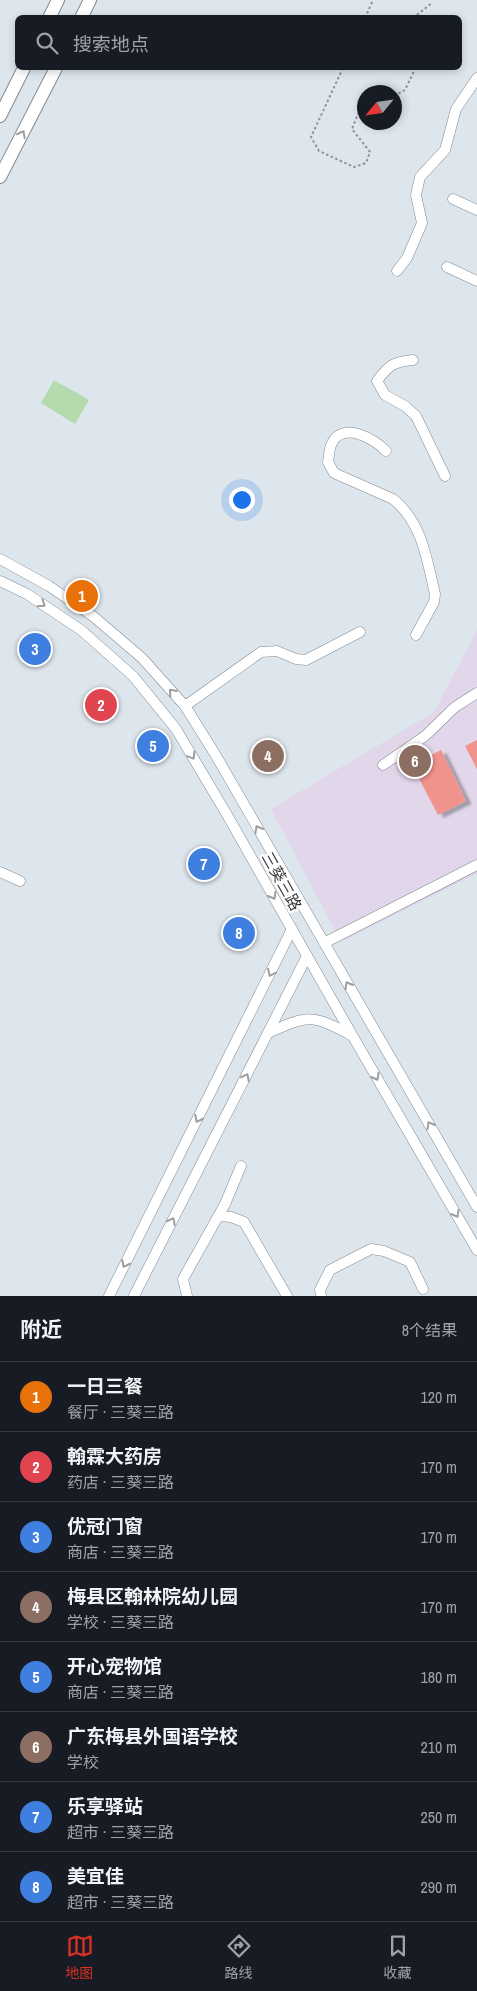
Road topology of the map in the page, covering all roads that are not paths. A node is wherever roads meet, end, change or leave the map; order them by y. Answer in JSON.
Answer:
{"nodes":[{"id":1,"x":58,"y":0,"type":"edge"},
{"id":2,"x":90,"y":0,"type":"edge"},
{"id":3,"x":50,"y":15,"type":"edge"},
{"id":4,"x":82,"y":15,"type":"edge"},
{"id":5,"x":23,"y":70,"type":"edge"},
{"id":6,"x":55,"y":70,"type":"edge"},
{"id":7,"x":477,"y":78,"type":"edge"},
{"id":8,"x":0,"y":116,"type":"edge"},
{"id":9,"x":0,"y":177,"type":"edge"},
{"id":10,"x":453,"y":199,"type":"dead end"},
{"id":11,"x":477,"y":210,"type":"edge"},
{"id":12,"x":448,"y":267,"type":"dead end"},
{"id":13,"x":397,"y":271,"type":"dead end"},
{"id":14,"x":477,"y":281,"type":"edge"},
{"id":15,"x":413,"y":360,"type":"dead end"},
{"id":16,"x":386,"y":451,"type":"dead end"},
{"id":17,"x":445,"y":476,"type":"dead end"},
{"id":18,"x":0,"y":559,"type":"edge"},
{"id":19,"x":0,"y":581,"type":"edge"},
{"id":20,"x":360,"y":632,"type":"dead end"},
{"id":21,"x":416,"y":635,"type":"dead end"},
{"id":22,"x":477,"y":693,"type":"edge"},
{"id":23,"x":185,"y":706,"type":"junction"},
{"id":24,"x":383,"y":765,"type":"dead end"},
{"id":25,"x":477,"y":865,"type":"edge"},
{"id":26,"x":0,"y":872,"type":"edge"},
{"id":27,"x":20,"y":882,"type":"dead end"},
{"id":28,"x":292,"y":929,"type":"junction"},
{"id":29,"x":324,"y":943,"type":"junction"},
{"id":30,"x":307,"y":956,"type":"junction"},
{"id":31,"x":268,"y":1033,"type":"junction"},
{"id":32,"x":352,"y":1035,"type":"junction"},
{"id":33,"x":241,"y":1166,"type":"dead end"},
{"id":34,"x":477,"y":1207,"type":"edge"},
{"id":35,"x":219,"y":1216,"type":"junction"},
{"id":36,"x":477,"y":1250,"type":"edge"},
{"id":37,"x":423,"y":1289,"type":"dead end"},
{"id":38,"x":319,"y":1295,"type":"edge"},
{"id":39,"x":109,"y":1296,"type":"edge"},
{"id":40,"x":134,"y":1296,"type":"edge"},
{"id":41,"x":188,"y":1296,"type":"edge"},
{"id":42,"x":287,"y":1296,"type":"edge"}],
"edges":[{"from":1,"to":3,"type":"main road"},
{"from":2,"to":4,"type":"main road"},
{"from":5,"to":8,"type":"main road"},
{"from":9,"to":6,"type":"main road","one_way":true},
{"from":7,"to":13,"type":"street"},
{"from":10,"to":11,"type":"street"},
{"from":12,"to":14,"type":"street"},
{"from":15,"to":17,"type":"street"},
{"from":16,"to":21,"type":"street"},
{"from":23,"to":18,"type":"street","name":"三葵三路","one_way":true},
{"from":19,"to":28,"type":"street","name":"三葵三路","one_way":true},
{"from":20,"to":23,"type":"street"},
{"from":22,"to":24,"type":"street"},
{"from":29,"to":23,"type":"street","name":"三葵三路","one_way":true},
{"from":25,"to":29,"type":"street"},
{"from":26,"to":27,"type":"street"},
{"from":28,"to":30,"type":"street","name":"三葵三路"},
{"from":28,"to":39,"type":"street","one_way":true},
{"from":34,"to":29,"type":"street","name":"三葵三路","one_way":true},
{"from":30,"to":31,"type":"street"},
{"from":30,"to":32,"type":"street","name":"三葵三路"},
{"from":31,"to":32,"type":"street"},
{"from":40,"to":31,"type":"street","one_way":true},
{"from":32,"to":36,"type":"street","name":"三葵三路","one_way":true},
{"from":33,"to":35,"type":"street"},
{"from":35,"to":41,"type":"street"},
{"from":35,"to":42,"type":"street"},
{"from":37,"to":38,"type":"street"}]}
